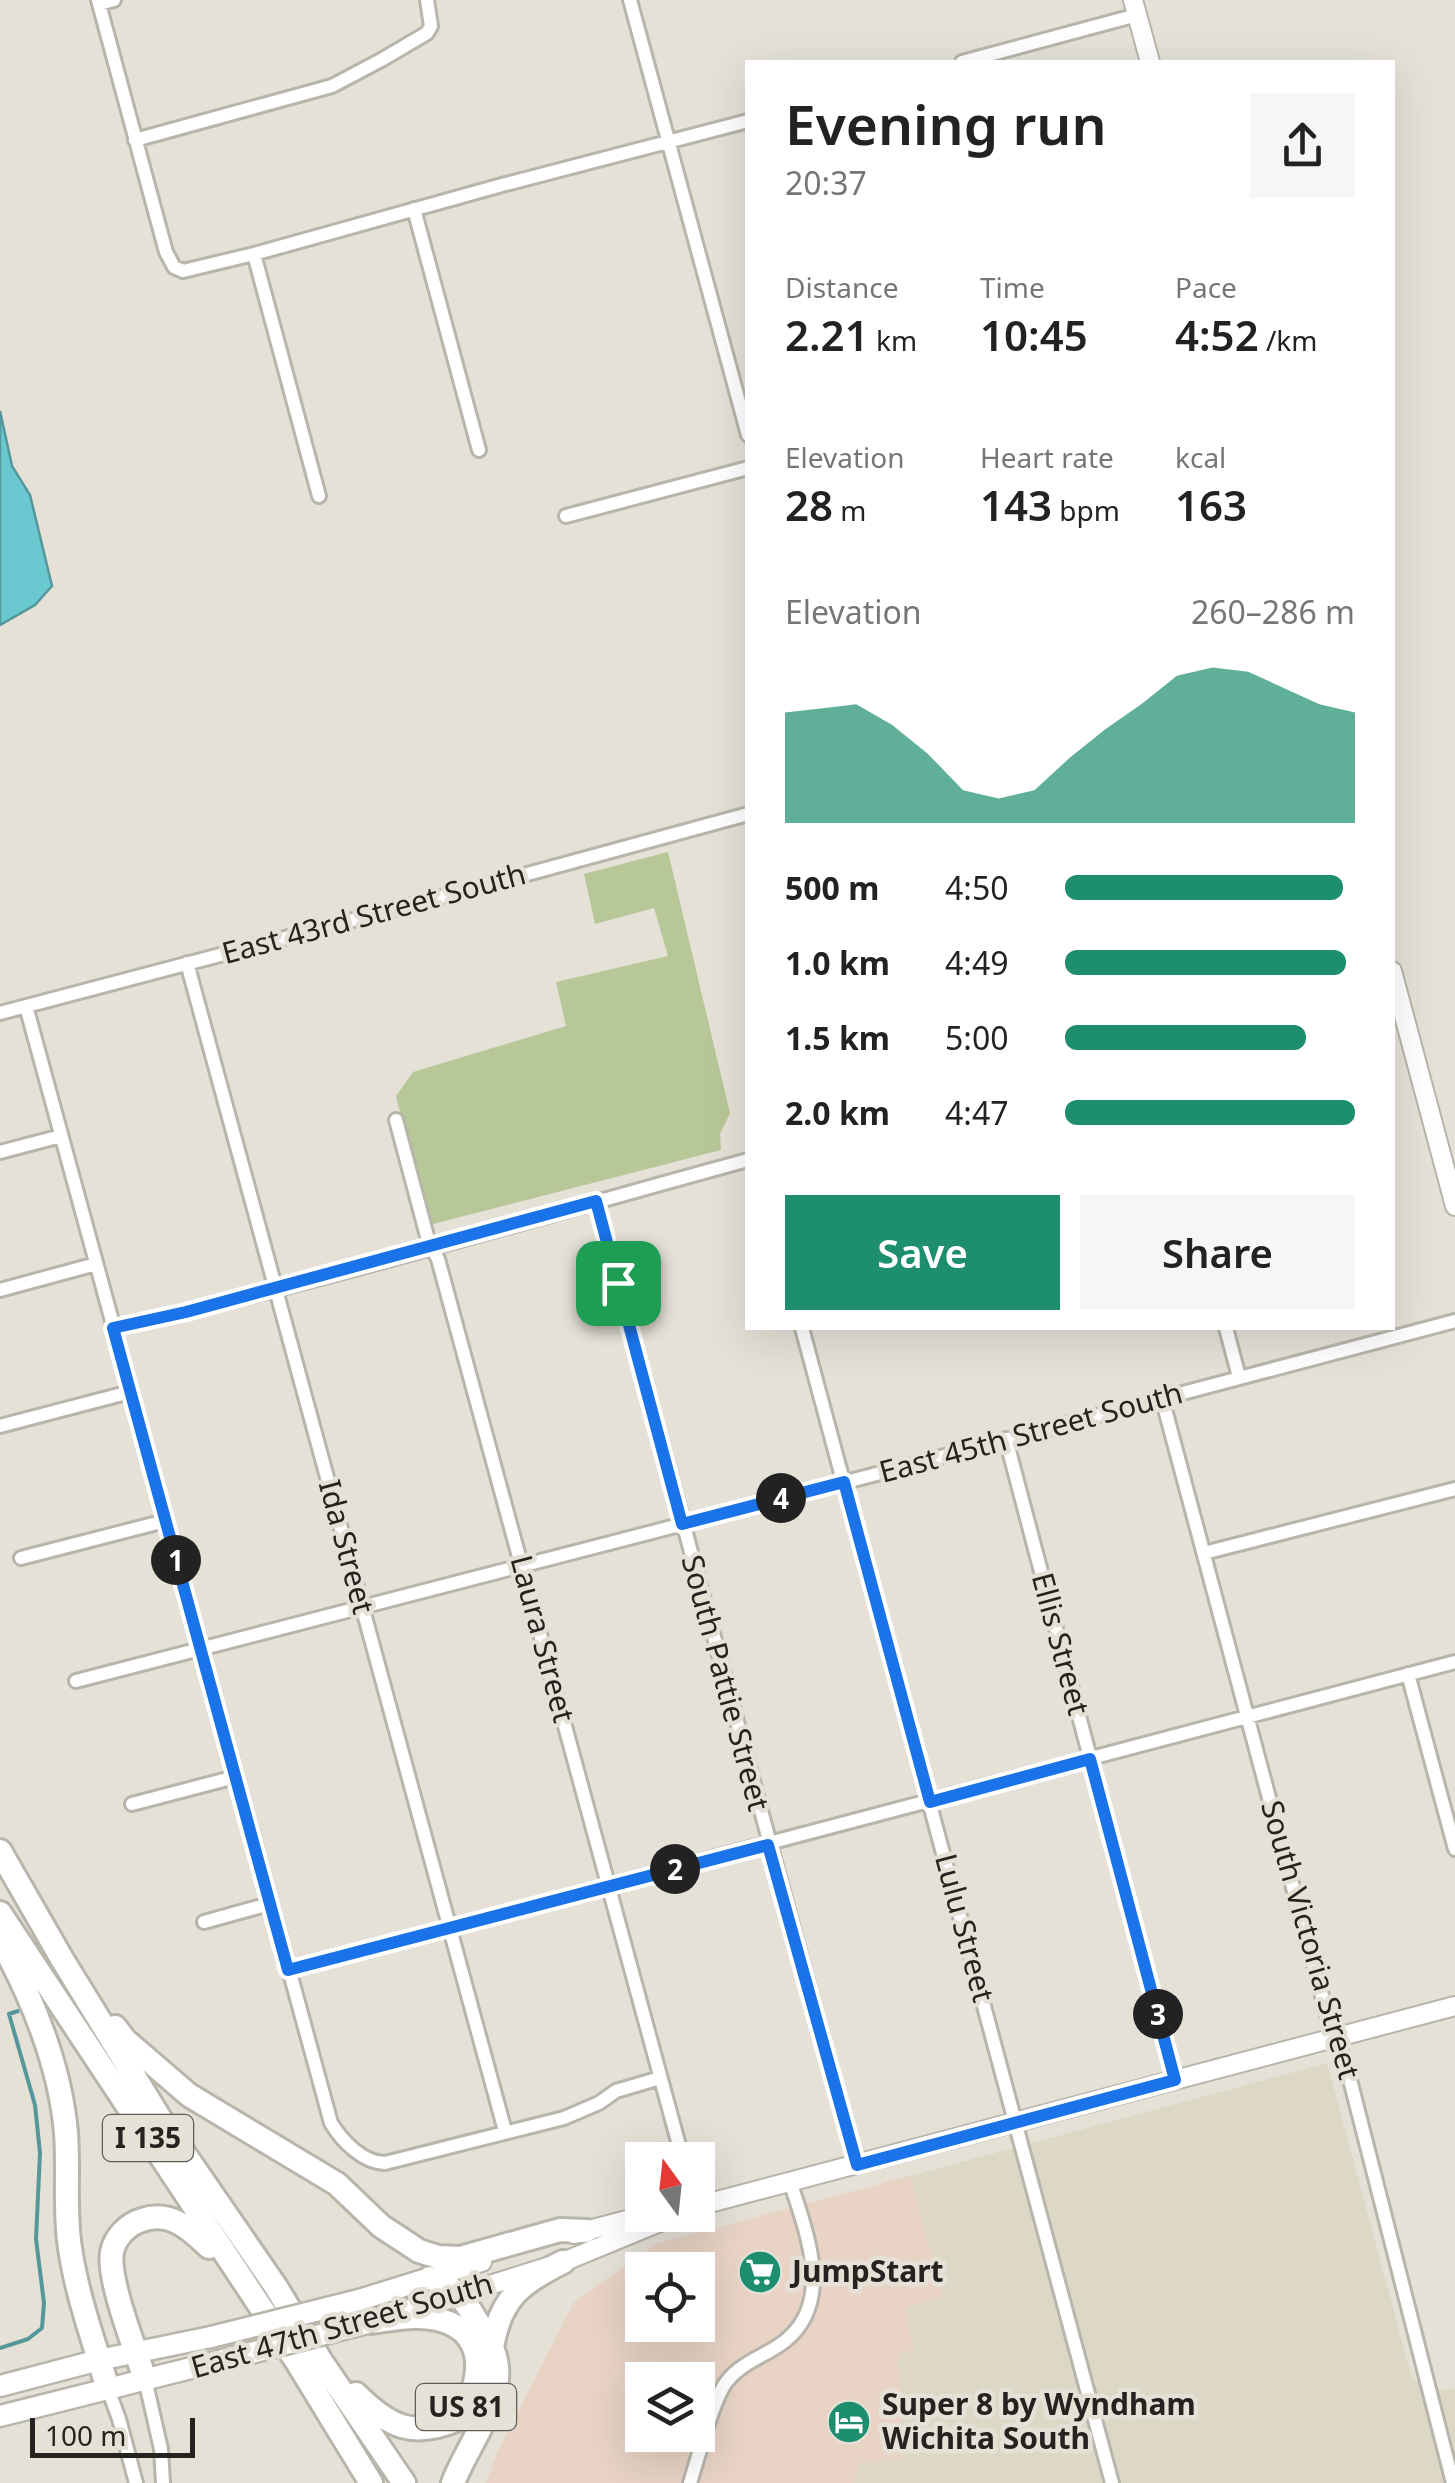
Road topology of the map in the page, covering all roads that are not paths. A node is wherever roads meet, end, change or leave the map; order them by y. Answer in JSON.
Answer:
{"nodes":[{"id":1,"x":114,"y":0,"type":"edge"},
{"id":2,"x":427,"y":0,"type":"edge"},
{"id":3,"x":630,"y":0,"type":"edge"},
{"id":4,"x":98,"y":2,"type":"edge"},
{"id":5,"x":1135,"y":7,"type":"edge"},
{"id":6,"x":968,"y":60,"type":"edge"},
{"id":7,"x":1149,"y":60,"type":"edge"},
{"id":8,"x":745,"y":121,"type":"edge"},
{"id":9,"x":135,"y":140,"type":"junction"},
{"id":10,"x":669,"y":141,"type":"junction"},
{"id":11,"x":414,"y":209,"type":"junction"},
{"id":12,"x":254,"y":254,"type":"junction"},
{"id":13,"x":745,"y":424,"type":"edge"},
{"id":14,"x":478,"y":450,"type":"dead end"},
{"id":15,"x":745,"y":469,"type":"edge"},
{"id":16,"x":319,"y":496,"type":"dead end"},
{"id":17,"x":566,"y":516,"type":"dead end"},
{"id":18,"x":745,"y":815,"type":"edge"},
{"id":19,"x":187,"y":963,"type":"junction"},
{"id":20,"x":26,"y":1006,"type":"junction"},
{"id":21,"x":1397,"y":1006,"type":"edge"},
{"id":22,"x":0,"y":1012,"type":"edge"},
{"id":23,"x":396,"y":1120,"type":"dead end"},
{"id":24,"x":61,"y":1136,"type":"junction"},
{"id":25,"x":0,"y":1152,"type":"edge"},
{"id":26,"x":745,"y":1161,"type":"edge"},
{"id":27,"x":596,"y":1201,"type":"junction"},
{"id":28,"x":1455,"y":1206,"type":"edge"},
{"id":29,"x":432,"y":1247,"type":"junction"},
{"id":30,"x":96,"y":1264,"type":"junction"},
{"id":31,"x":275,"y":1289,"type":"junction"},
{"id":32,"x":0,"y":1290,"type":"edge"},
{"id":33,"x":1455,"y":1320,"type":"edge"},
{"id":34,"x":113,"y":1328,"type":"junction"},
{"id":35,"x":803,"y":1330,"type":"edge"},
{"id":36,"x":1227,"y":1330,"type":"edge"},
{"id":37,"x":1239,"y":1377,"type":"junction"},
{"id":38,"x":130,"y":1392,"type":"junction"},
{"id":39,"x":1162,"y":1398,"type":"junction"},
{"id":40,"x":0,"y":1426,"type":"edge"},
{"id":41,"x":1006,"y":1439,"type":"junction"},
{"id":42,"x":844,"y":1482,"type":"junction"},
{"id":43,"x":1455,"y":1489,"type":"edge"},
{"id":44,"x":165,"y":1520,"type":"junction"},
{"id":45,"x":682,"y":1524,"type":"junction"},
{"id":46,"x":1204,"y":1553,"type":"junction"},
{"id":47,"x":21,"y":1558,"type":"dead end"},
{"id":48,"x":522,"y":1566,"type":"junction"},
{"id":49,"x":363,"y":1608,"type":"junction"},
{"id":50,"x":200,"y":1649,"type":"junction"},
{"id":51,"x":1455,"y":1662,"type":"edge"},
{"id":52,"x":1408,"y":1674,"type":"junction"},
{"id":53,"x":76,"y":1681,"type":"dead end"},
{"id":54,"x":1248,"y":1717,"type":"junction"},
{"id":55,"x":1090,"y":1759,"type":"junction"},
{"id":56,"x":235,"y":1776,"type":"junction"},
{"id":57,"x":930,"y":1802,"type":"junction"},
{"id":58,"x":132,"y":1804,"type":"dead end"},
{"id":59,"x":768,"y":1845,"type":"junction"},
{"id":60,"x":1455,"y":1849,"type":"edge"},
{"id":61,"x":0,"y":1851,"type":"edge"},
{"id":62,"x":608,"y":1887,"type":"junction"},
{"id":63,"x":269,"y":1904,"type":"junction"},
{"id":64,"x":0,"y":1913,"type":"edge"},
{"id":65,"x":204,"y":1922,"type":"dead end"},
{"id":66,"x":450,"y":1928,"type":"junction"},
{"id":67,"x":0,"y":1939,"type":"edge"},
{"id":68,"x":62,"y":1960,"type":"junction"},
{"id":69,"x":288,"y":1970,"type":"junction"},
{"id":70,"x":1455,"y":2006,"type":"edge"},
{"id":71,"x":1336,"y":2038,"type":"junction"},
{"id":72,"x":660,"y":2078,"type":"junction"},
{"id":73,"x":1175,"y":2080,"type":"junction"},
{"id":74,"x":1016,"y":2122,"type":"junction"},
{"id":75,"x":505,"y":2132,"type":"junction"},
{"id":76,"x":677,"y":2142,"type":"edge"},
{"id":77,"x":857,"y":2165,"type":"junction"},
{"id":78,"x":790,"y":2182,"type":"junction"},
{"id":79,"x":715,"y":2202,"type":"edge"},
{"id":80,"x":625,"y":2220,"type":"edge"},
{"id":81,"x":586,"y":2230,"type":"junction"},
{"id":82,"x":636,"y":2232,"type":"edge"},
{"id":83,"x":564,"y":2262,"type":"junction"},
{"id":84,"x":234,"y":2270,"type":"junction"},
{"id":85,"x":430,"y":2278,"type":"junction"},
{"id":86,"x":461,"y":2294,"type":"junction"},
{"id":87,"x":371,"y":2322,"type":"junction"},
{"id":88,"x":492,"y":2348,"type":"junction"},
{"id":89,"x":136,"y":2352,"type":"junction"},
{"id":90,"x":100,"y":2360,"type":"junction"},
{"id":91,"x":321,"y":2361,"type":"junction"},
{"id":92,"x":145,"y":2379,"type":"junction"},
{"id":93,"x":0,"y":2386,"type":"edge"},
{"id":94,"x":108,"y":2388,"type":"junction"},
{"id":95,"x":0,"y":2416,"type":"edge"},
{"id":96,"x":136,"y":2483,"type":"edge"},
{"id":97,"x":163,"y":2483,"type":"edge"},
{"id":98,"x":372,"y":2483,"type":"edge"},
{"id":99,"x":404,"y":2483,"type":"edge"},
{"id":100,"x":453,"y":2483,"type":"edge"},
{"id":101,"x":690,"y":2483,"type":"edge"},
{"id":102,"x":1112,"y":2483,"type":"edge"},
{"id":103,"x":1453,"y":2483,"type":"edge"}],
"edges":[{"from":1,"to":4,"type":"street"},
{"from":2,"to":9,"type":"street"},
{"from":3,"to":10,"type":"street"},
{"from":4,"to":9,"type":"street"},
{"from":5,"to":6,"type":"street"},
{"from":5,"to":7,"type":"main road"},
{"from":8,"to":10,"type":"street"},
{"from":9,"to":12,"type":"street"},
{"from":10,"to":11,"type":"street"},
{"from":10,"to":13,"type":"street"},
{"from":11,"to":12,"type":"street"},
{"from":11,"to":14,"type":"street"},
{"from":12,"to":16,"type":"street"},
{"from":15,"to":17,"type":"street"},
{"from":18,"to":19,"type":"street","name":"East 43rd Street South"},
{"from":19,"to":20,"type":"street","name":"East 43rd Street South"},
{"from":19,"to":31,"type":"street","name":"Ida Street"},
{"from":20,"to":22,"type":"street","name":"East 43rd Street South"},
{"from":20,"to":24,"type":"street"},
{"from":21,"to":28,"type":"main road"},
{"from":23,"to":29,"type":"street","name":"Laura Street"},
{"from":24,"to":25,"type":"street"},
{"from":24,"to":30,"type":"street"},
{"from":26,"to":27,"type":"street"},
{"from":27,"to":29,"type":"street"},
{"from":27,"to":45,"type":"street","name":"South Pattie Street"},
{"from":29,"to":31,"type":"street"},
{"from":29,"to":48,"type":"street","name":"Laura Street"},
{"from":30,"to":32,"type":"street"},
{"from":30,"to":34,"type":"street"},
{"from":31,"to":34,"type":"street"},
{"from":31,"to":49,"type":"street","name":"Ida Street"},
{"from":33,"to":37,"type":"street","name":"East 45th Street South"},
{"from":34,"to":38,"type":"street"},
{"from":35,"to":42,"type":"street","name":"Lulu Street"},
{"from":36,"to":37,"type":"street"},
{"from":37,"to":39,"type":"street","name":"East 45th Street South"},
{"from":38,"to":40,"type":"street"},
{"from":38,"to":44,"type":"street"},
{"from":39,"to":41,"type":"street","name":"East 45th Street South"},
{"from":39,"to":46,"type":"street","name":"South Victoria Street"},
{"from":41,"to":42,"type":"street","name":"East 45th Street South"},
{"from":41,"to":55,"type":"street","name":"Ellis Street"},
{"from":42,"to":45,"type":"street","name":"East 45th Street South"},
{"from":42,"to":57,"type":"street","name":"Lulu Street"},
{"from":43,"to":46,"type":"street"},
{"from":44,"to":47,"type":"street"},
{"from":44,"to":50,"type":"street"},
{"from":45,"to":48,"type":"street","name":"East 45th Street South"},
{"from":45,"to":59,"type":"street","name":"South Pattie Street"},
{"from":46,"to":54,"type":"street","name":"South Victoria Street"},
{"from":48,"to":49,"type":"street","name":"East 45th Street South"},
{"from":48,"to":62,"type":"street","name":"Laura Street"},
{"from":49,"to":50,"type":"street","name":"East 45th Street South"},
{"from":49,"to":66,"type":"street","name":"Ida Street"},
{"from":50,"to":53,"type":"street","name":"East 45th Street South"},
{"from":50,"to":56,"type":"street"},
{"from":51,"to":52,"type":"street"},
{"from":52,"to":54,"type":"street"},
{"from":52,"to":60,"type":"street"},
{"from":54,"to":55,"type":"street"},
{"from":54,"to":71,"type":"street","name":"South Victoria Street"},
{"from":55,"to":57,"type":"street"},
{"from":55,"to":73,"type":"street","name":"Ellis Street"},
{"from":56,"to":58,"type":"street"},
{"from":56,"to":63,"type":"street"},
{"from":57,"to":59,"type":"street"},
{"from":57,"to":74,"type":"street","name":"Lulu Street"},
{"from":59,"to":62,"type":"street"},
{"from":59,"to":77,"type":"street","name":"South Pattie Street"},
{"from":61,"to":68,"type":"highway","number":"I 135"},
{"from":62,"to":66,"type":"street"},
{"from":62,"to":72,"type":"street","name":"Laura Street"},
{"from":63,"to":65,"type":"street"},
{"from":63,"to":69,"type":"street"},
{"from":64,"to":84,"type":"highway","number":"I 135"},
{"from":66,"to":69,"type":"street"},
{"from":66,"to":75,"type":"street","name":"Ida Street"},
{"from":67,"to":90,"type":"highway"},
{"from":68,"to":81,"type":"highway"},
{"from":68,"to":91,"type":"highway","number":"I 135"},
{"from":69,"to":75,"type":"street"},
{"from":70,"to":71,"type":"main road"},
{"from":71,"to":73,"type":"main road"},
{"from":71,"to":103,"type":"street","name":"South Victoria Street"},
{"from":72,"to":75,"type":"street"},
{"from":72,"to":76,"type":"street","name":"Laura Street"},
{"from":73,"to":74,"type":"main road"},
{"from":74,"to":77,"type":"main road"},
{"from":74,"to":102,"type":"street","name":"Lulu Street"},
{"from":77,"to":78,"type":"main road"},
{"from":78,"to":79,"type":"main road"},
{"from":78,"to":101,"type":"street"},
{"from":80,"to":81,"type":"main road","name":"East 47th Street South"},
{"from":81,"to":85,"type":"main road","name":"East 47th Street South"},
{"from":82,"to":83,"type":"main road","name":"East 47th Street South"},
{"from":83,"to":86,"type":"main road","name":"East 47th Street South"},
{"from":83,"to":88,"type":"highway"},
{"from":84,"to":89,"type":"highway"},
{"from":84,"to":98,"type":"highway","number":"I 135"},
{"from":85,"to":86,"type":"highway"},
{"from":85,"to":89,"type":"main road","name":"East 47th Street South","bridge":true},
{"from":86,"to":87,"type":"main road","name":"East 47th Street South"},
{"from":86,"to":88,"type":"highway"},
{"from":87,"to":91,"type":"highway","number":"US 81"},
{"from":87,"to":92,"type":"main road","name":"East 47th Street South","number":"US 81","bridge":true},
{"from":88,"to":100,"type":"highway"},
{"from":89,"to":90,"type":"main road","name":"East 47th Street South"},
{"from":89,"to":92,"type":"highway"},
{"from":90,"to":93,"type":"main road","name":"East 47th Street South"},
{"from":90,"to":94,"type":"highway"},
{"from":91,"to":99,"type":"highway","number":"I 135"},
{"from":92,"to":94,"type":"main road","name":"East 47th Street South","number":"US 81"},
{"from":92,"to":97,"type":"street"},
{"from":94,"to":95,"type":"main road","name":"East 47th Street South","number":"US 81"},
{"from":94,"to":96,"type":"street"}]}
